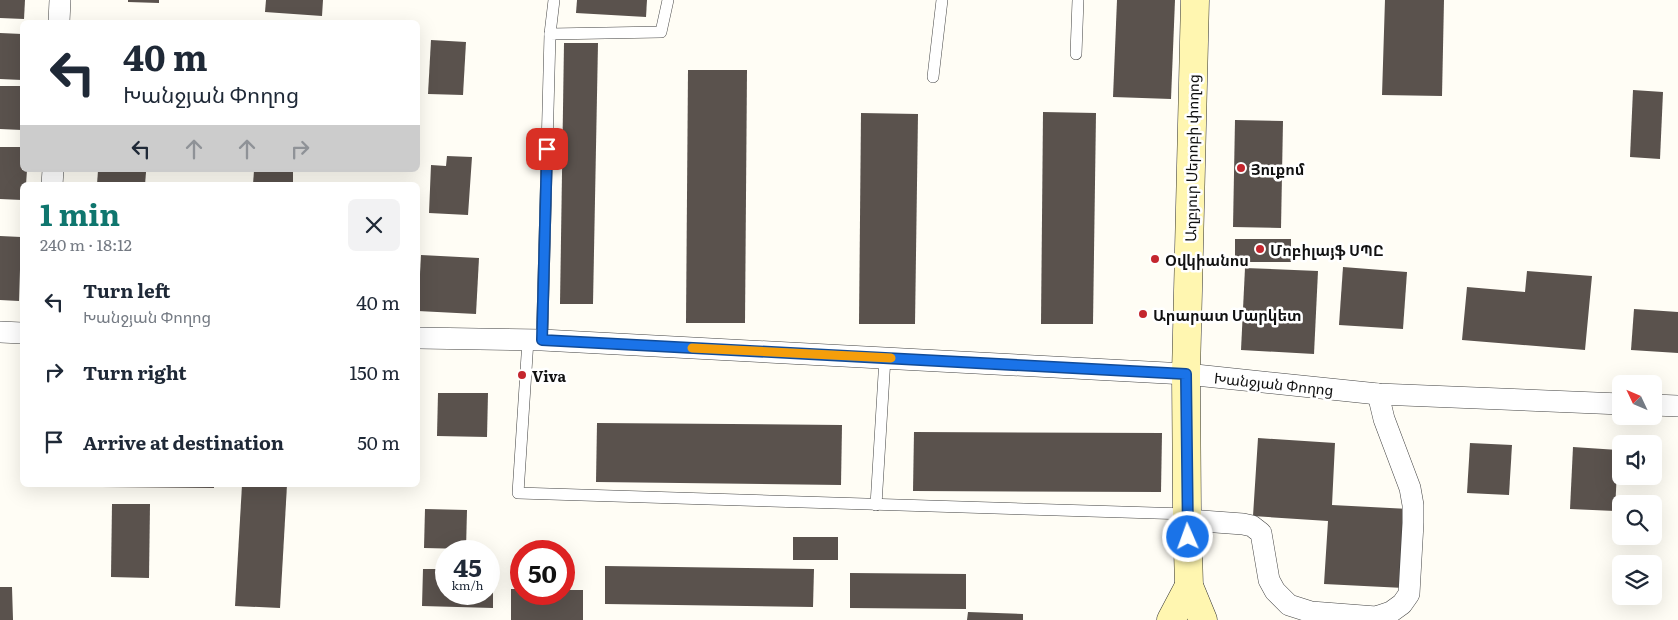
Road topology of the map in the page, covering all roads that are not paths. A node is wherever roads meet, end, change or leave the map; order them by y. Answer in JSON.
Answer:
{"nodes":[{"id":1,"x":60,"y":0,"type":"edge"},
{"id":2,"x":554,"y":0,"type":"edge"},
{"id":3,"x":668,"y":0,"type":"edge"},
{"id":4,"x":942,"y":0,"type":"edge"},
{"id":5,"x":1078,"y":0,"type":"edge"},
{"id":6,"x":1195,"y":0,"type":"edge"},
{"id":7,"x":59,"y":20,"type":"edge"},
{"id":8,"x":550,"y":34,"type":"junction"},
{"id":9,"x":1076,"y":54,"type":"dead end"},
{"id":10,"x":933,"y":77,"type":"dead end"},
{"id":11,"x":0,"y":332,"type":"edge"},
{"id":12,"x":20,"y":333,"type":"edge"},
{"id":13,"x":420,"y":338,"type":"edge"},
{"id":14,"x":535,"y":340,"type":"junction"},
{"id":15,"x":885,"y":358,"type":"junction"},
{"id":16,"x":1186,"y":374,"type":"junction"},
{"id":17,"x":1378,"y":394,"type":"junction"},
{"id":18,"x":1612,"y":404,"type":"edge"},
{"id":19,"x":1662,"y":405,"type":"edge"},
{"id":20,"x":1678,"y":406,"type":"edge"},
{"id":21,"x":876,"y":505,"type":"junction"},
{"id":22,"x":1187,"y":517,"type":"junction"},
{"id":23,"x":1189,"y":586,"type":"junction"},
{"id":24,"x":1171,"y":620,"type":"edge"},
{"id":25,"x":1203,"y":620,"type":"edge"}],
"edges":[{"from":1,"to":7,"type":"street"},
{"from":2,"to":8,"type":"lane"},
{"from":3,"to":8,"type":"lane"},
{"from":4,"to":10,"type":"lane"},
{"from":5,"to":9,"type":"lane"},
{"from":6,"to":16,"type":"main road","name":"Աղբյուր Սերոբի փողոց"},
{"from":8,"to":14,"type":"lane"},
{"from":11,"to":12,"type":"street"},
{"from":13,"to":14,"type":"street","name":"Խանջյան Փողոց"},
{"from":14,"to":15,"type":"street","name":"Խանջյան Փողոց"},
{"from":14,"to":21,"type":"lane"},
{"from":15,"to":16,"type":"street","name":"Խանջյան Փողոց"},
{"from":15,"to":21,"type":"lane"},
{"from":16,"to":17,"type":"street","name":"Խանջյան Փողոց"},
{"from":16,"to":22,"type":"main road","name":"Աղբյուր Սերոբի փողոց"},
{"from":17,"to":18,"type":"street","name":"Խանջյան Փողոց"},
{"from":17,"to":22,"type":"street"},
{"from":19,"to":20,"type":"street"},
{"from":21,"to":22,"type":"lane"},
{"from":22,"to":23,"type":"main road","name":"Աղբյուր Սերոբի փողոց"},
{"from":23,"to":24,"type":"main road"},
{"from":23,"to":25,"type":"main road"}]}
